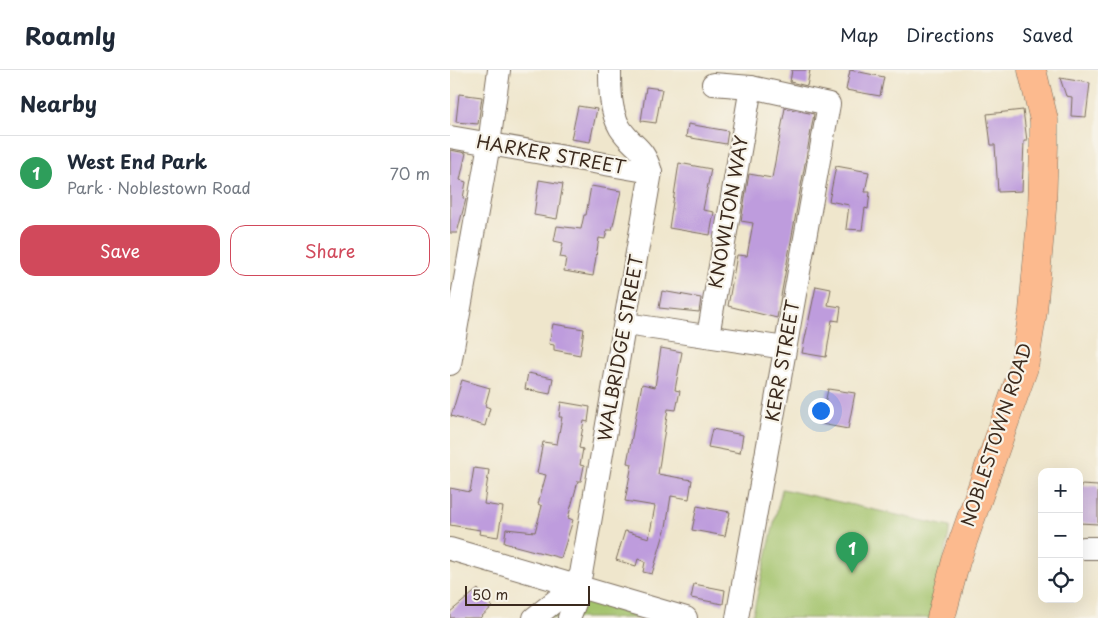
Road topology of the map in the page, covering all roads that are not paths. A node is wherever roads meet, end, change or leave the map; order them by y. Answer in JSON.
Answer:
{"nodes":[{"id":1,"x":500,"y":70,"type":"edge"},
{"id":2,"x":610,"y":70,"type":"edge"},
{"id":3,"x":1032,"y":70,"type":"edge"},
{"id":4,"x":713,"y":84,"type":"dead end"},
{"id":5,"x":750,"y":87,"type":"junction"},
{"id":6,"x":450,"y":136,"type":"edge"},
{"id":7,"x":489,"y":144,"type":"junction"},
{"id":8,"x":651,"y":172,"type":"junction"},
{"id":9,"x":460,"y":250,"type":"edge"},
{"id":10,"x":626,"y":324,"type":"junction"},
{"id":11,"x":708,"y":336,"type":"junction"},
{"id":12,"x":785,"y":348,"type":"junction"},
{"id":13,"x":450,"y":364,"type":"edge"},
{"id":14,"x":450,"y":549,"type":"edge"},
{"id":15,"x":574,"y":586,"type":"junction"},
{"id":16,"x":534,"y":618,"type":"edge"},
{"id":17,"x":569,"y":618,"type":"edge"},
{"id":18,"x":686,"y":618,"type":"edge"},
{"id":19,"x":737,"y":618,"type":"edge"},
{"id":20,"x":941,"y":618,"type":"edge"}],
"edges":[{"from":1,"to":7,"type":"street"},
{"from":2,"to":8,"type":"street"},
{"from":3,"to":20,"type":"main road","name":"NOBLESTOWN ROAD"},
{"from":4,"to":5,"type":"street"},
{"from":5,"to":11,"type":"street","name":"KNOWLTON WAY"},
{"from":5,"to":12,"type":"street","name":"KERR STREET"},
{"from":6,"to":7,"type":"street","name":"HARKER STREET"},
{"from":7,"to":8,"type":"street","name":"HARKER STREET"},
{"from":7,"to":9,"type":"street"},
{"from":8,"to":10,"type":"street","name":"WALBRIDGE STREET"},
{"from":9,"to":13,"type":"street"},
{"from":10,"to":11,"type":"street"},
{"from":10,"to":15,"type":"street","name":"WALBRIDGE STREET"},
{"from":11,"to":12,"type":"street"},
{"from":12,"to":19,"type":"street","name":"KERR STREET"},
{"from":14,"to":15,"type":"street"},
{"from":15,"to":16,"type":"street"},
{"from":15,"to":17,"type":"street","name":"WALBRIDGE STREET"},
{"from":15,"to":18,"type":"street"}]}
